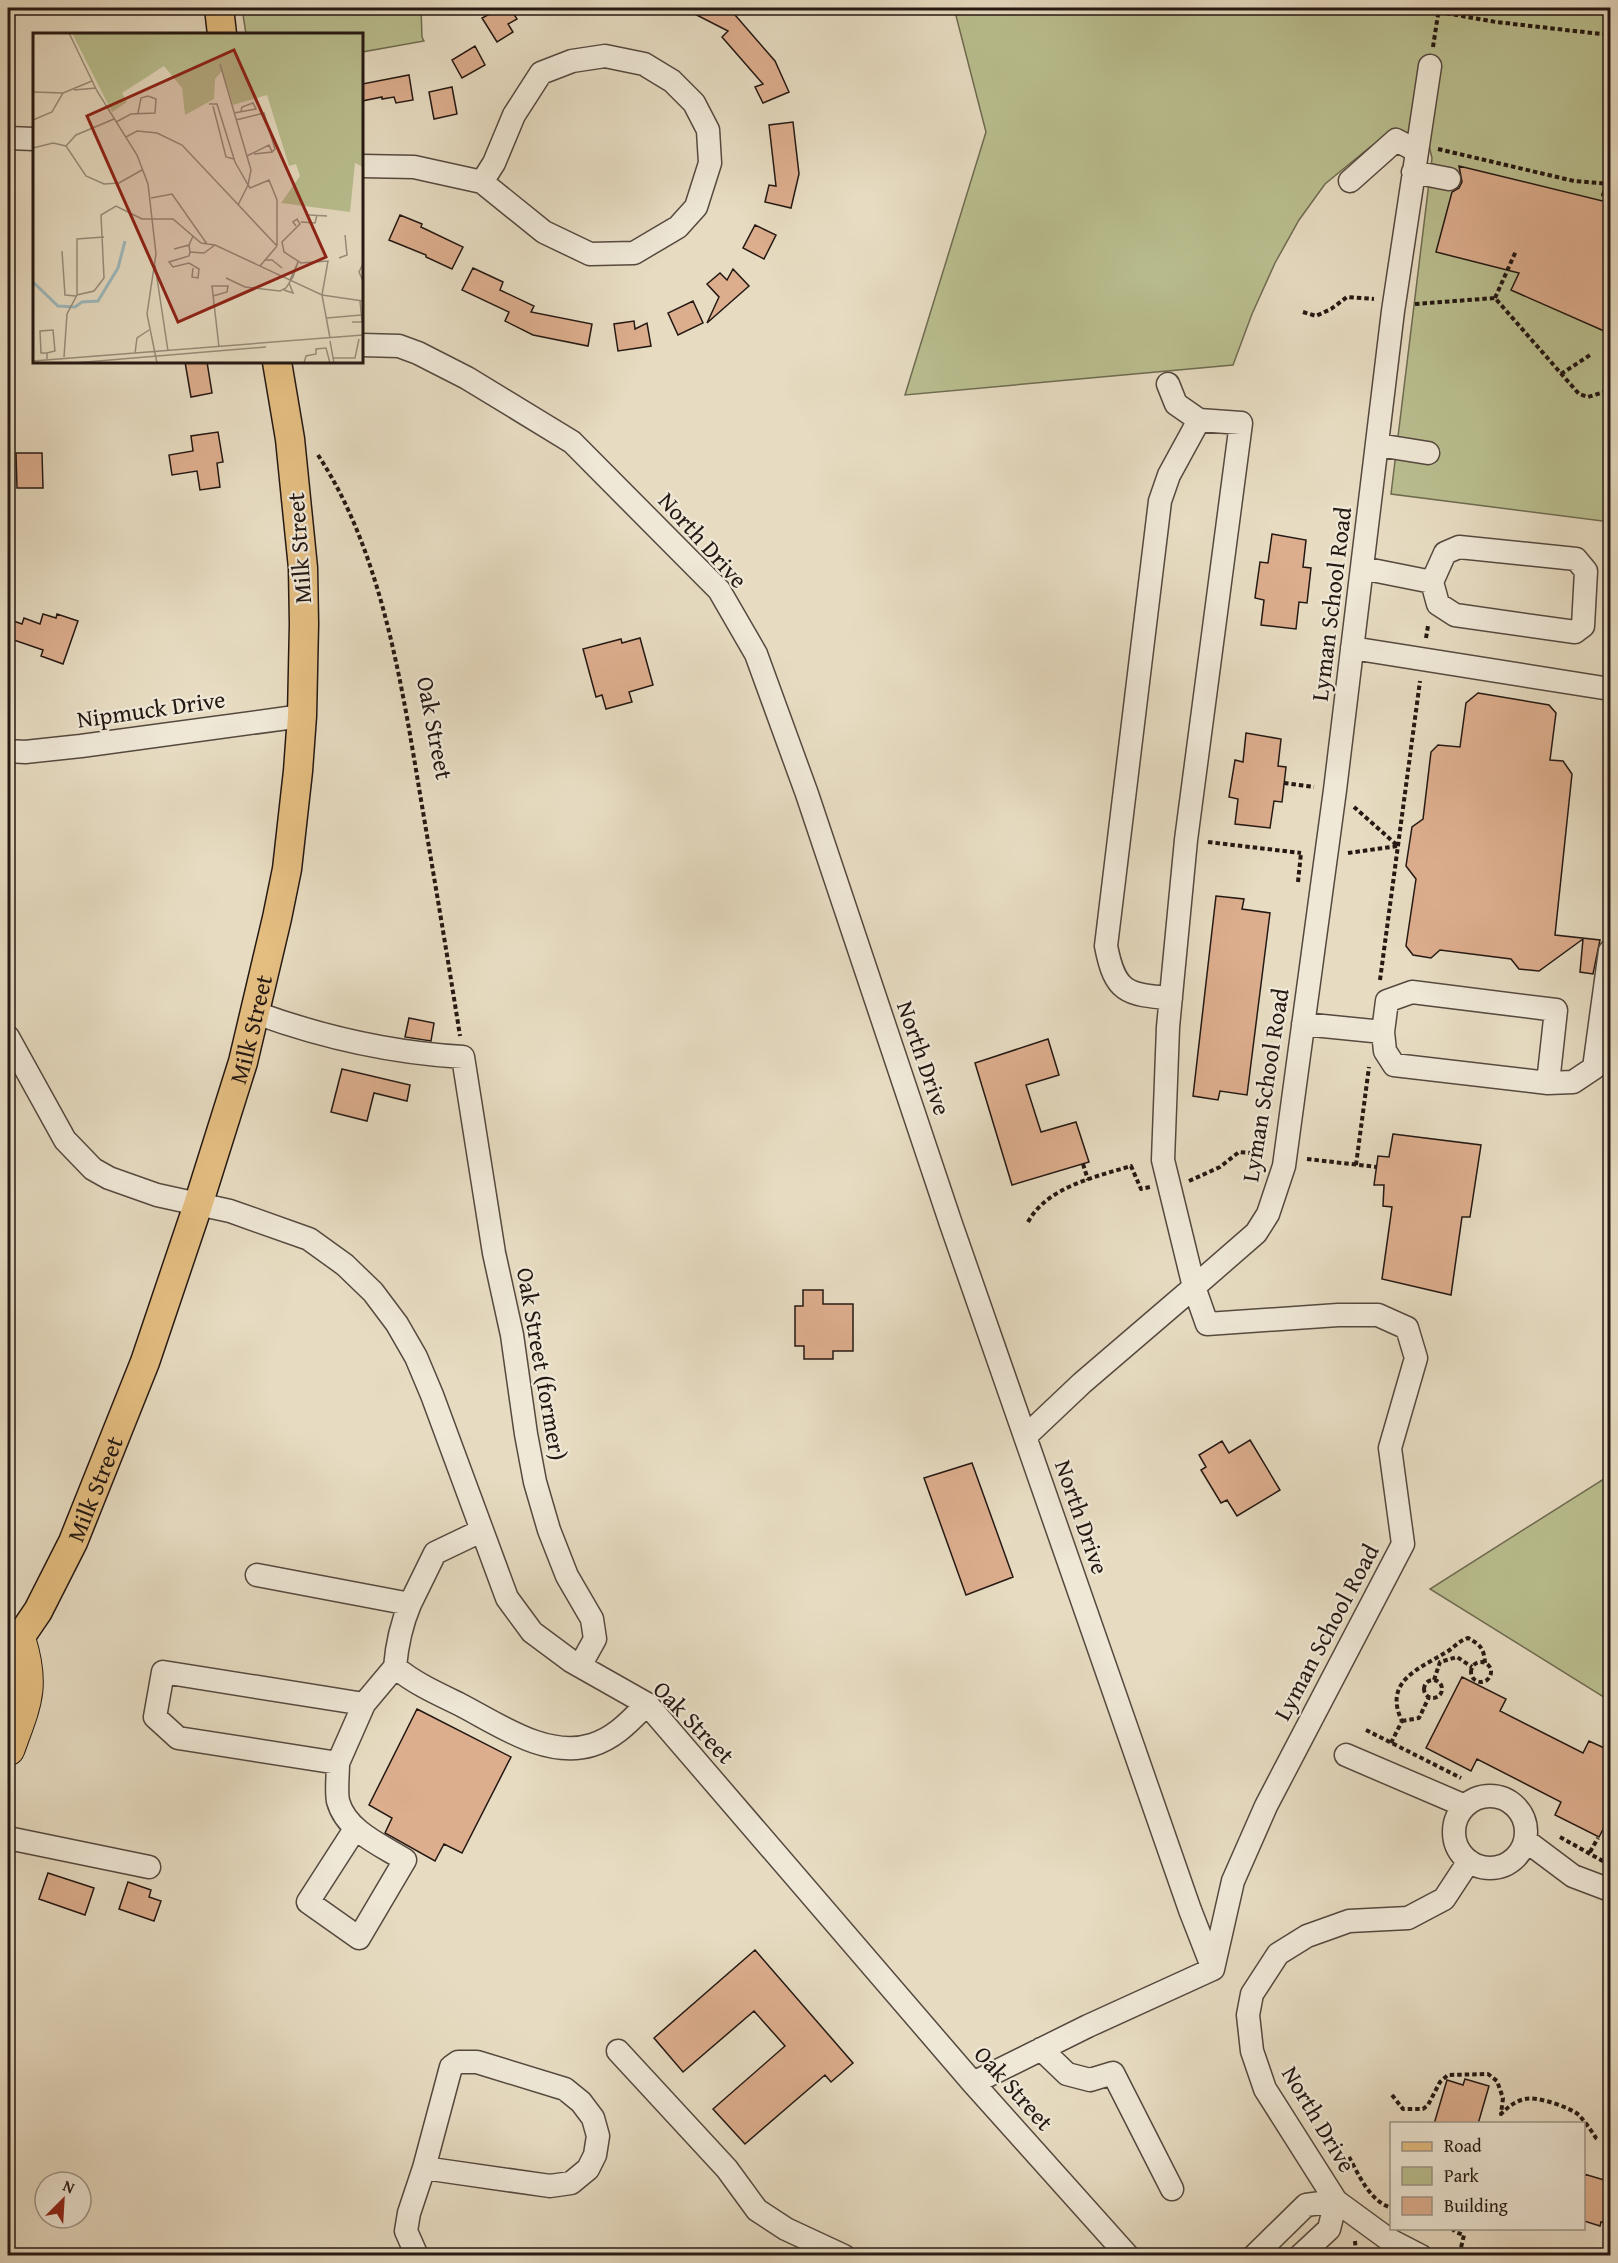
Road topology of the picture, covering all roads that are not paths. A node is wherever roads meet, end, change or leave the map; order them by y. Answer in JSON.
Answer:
{"nodes":[{"id":1,"x":219,"y":8,"type":"edge"},
{"id":2,"x":222,"y":33,"type":"edge"},
{"id":3,"x":1430,"y":66,"type":"road end"},
{"id":4,"x":8,"y":138,"type":"edge"},
{"id":5,"x":33,"y":139,"type":"edge"},
{"id":6,"x":1421,"y":157,"type":"junction"},
{"id":7,"x":363,"y":166,"type":"edge"},
{"id":8,"x":1449,"y":179,"type":"dead end"},
{"id":9,"x":1350,"y":181,"type":"dead end"},
{"id":10,"x":482,"y":182,"type":"junction"},
{"id":11,"x":363,"y":345,"type":"edge"},
{"id":12,"x":277,"y":363,"type":"edge"},
{"id":13,"x":1168,"y":384,"type":"dead end"},
{"id":14,"x":1199,"y":420,"type":"junction"},
{"id":15,"x":1378,"y":445,"type":"junction"},
{"id":16,"x":1428,"y":453,"type":"dead end"},
{"id":17,"x":1362,"y":568,"type":"junction"},
{"id":18,"x":1432,"y":582,"type":"junction"},
{"id":19,"x":1352,"y":648,"type":"junction"},
{"id":20,"x":1611,"y":689,"type":"edge"},
{"id":21,"x":302,"y":716,"type":"junction"},
{"id":22,"x":8,"y":751,"type":"edge"},
{"id":23,"x":1611,"y":951,"type":"edge"},
{"id":24,"x":1171,"y":999,"type":"junction"},
{"id":25,"x":256,"y":1013,"type":"junction"},
{"id":26,"x":1303,"y":1024,"type":"junction"},
{"id":27,"x":1378,"y":1032,"type":"junction"},
{"id":28,"x":8,"y":1037,"type":"edge"},
{"id":29,"x":1548,"y":1083,"type":"junction"},
{"id":30,"x":198,"y":1205,"type":"junction"},
{"id":31,"x":1194,"y":1287,"type":"junction"},
{"id":32,"x":1026,"y":1436,"type":"junction"},
{"id":33,"x":481,"y":1531,"type":"junction"},
{"id":34,"x":257,"y":1575,"type":"dead end"},
{"id":35,"x":410,"y":1604,"type":"junction"},
{"id":36,"x":13,"y":1648,"type":"edge"},
{"id":37,"x":580,"y":1666,"type":"junction"},
{"id":38,"x":395,"y":1667,"type":"junction"},
{"id":39,"x":364,"y":1704,"type":"junction"},
{"id":40,"x":647,"y":1704,"type":"junction"},
{"id":41,"x":8,"y":1749,"type":"edge"},
{"id":42,"x":1346,"y":1755,"type":"dead end"},
{"id":43,"x":338,"y":1763,"type":"junction"},
{"id":44,"x":1465,"y":1806,"type":"junction"},
{"id":45,"x":355,"y":1829,"type":"junction"},
{"id":46,"x":8,"y":1838,"type":"edge"},
{"id":47,"x":1525,"y":1840,"type":"junction"},
{"id":48,"x":1468,"y":1861,"type":"junction"},
{"id":49,"x":149,"y":1867,"type":"dead end"},
{"id":50,"x":1611,"y":1890,"type":"edge"},
{"id":51,"x":1213,"y":1969,"type":"junction"},
{"id":52,"x":1041,"y":2049,"type":"junction"},
{"id":53,"x":618,"y":2051,"type":"dead end"},
{"id":54,"x":973,"y":2083,"type":"junction"},
{"id":55,"x":424,"y":2168,"type":"junction"},
{"id":56,"x":1172,"y":2189,"type":"dead end"},
{"id":57,"x":1336,"y":2201,"type":"junction"},
{"id":58,"x":417,"y":2256,"type":"edge"},
{"id":59,"x":844,"y":2256,"type":"edge"},
{"id":60,"x":1128,"y":2256,"type":"edge"},
{"id":61,"x":1254,"y":2256,"type":"edge"},
{"id":62,"x":1300,"y":2256,"type":"edge"},
{"id":63,"x":1420,"y":2256,"type":"edge"}],
"edges":[{"from":1,"to":2,"type":"main road"},
{"from":3,"to":6,"type":"street","name":"Lyman School Road"},
{"from":4,"to":5,"type":"street"},
{"from":6,"to":8,"type":"street"},
{"from":6,"to":9,"type":"street"},
{"from":6,"to":15,"type":"street","name":"Lyman School Road"},
{"from":7,"to":10,"type":"street"},
{"from":10,"to":10,"type":"street"},
{"from":11,"to":32,"type":"street","name":"North Drive"},
{"from":12,"to":21,"type":"main road","name":"Milk Street"},
{"from":13,"to":14,"type":"street"},
{"from":14,"to":24,"type":"street"},
{"from":14,"to":24,"type":"street"},
{"from":15,"to":16,"type":"street"},
{"from":15,"to":17,"type":"street","name":"Lyman School Road"},
{"from":17,"to":18,"type":"street"},
{"from":17,"to":19,"type":"street","name":"Lyman School Road"},
{"from":18,"to":18,"type":"street"},
{"from":19,"to":20,"type":"street"},
{"from":19,"to":26,"type":"street","name":"Lyman School Road"},
{"from":21,"to":22,"type":"street","name":"Nipmuck Drive"},
{"from":21,"to":25,"type":"main road","name":"Milk Street"},
{"from":23,"to":29,"type":"street"},
{"from":24,"to":31,"type":"street"},
{"from":25,"to":30,"type":"main road","name":"Milk Street"},
{"from":25,"to":37,"type":"street","name":"Oak Street (former)"},
{"from":26,"to":27,"type":"street"},
{"from":26,"to":31,"type":"street","name":"Lyman School Road"},
{"from":27,"to":29,"type":"street"},
{"from":27,"to":29,"type":"street"},
{"from":28,"to":30,"type":"street","name":"Oak Street"},
{"from":30,"to":33,"type":"street","name":"Oak Street"},
{"from":30,"to":36,"type":"main road","name":"Milk Street"},
{"from":31,"to":32,"type":"street"},
{"from":31,"to":51,"type":"street","name":"Lyman School Road"},
{"from":32,"to":51,"type":"street","name":"North Drive"},
{"from":33,"to":35,"type":"street"},
{"from":33,"to":37,"type":"street","name":"Oak Street"},
{"from":34,"to":35,"type":"street"},
{"from":35,"to":38,"type":"street"},
{"from":36,"to":41,"type":"highway"},
{"from":37,"to":40,"type":"street","name":"Oak Street"},
{"from":38,"to":39,"type":"street"},
{"from":38,"to":40,"type":"street"},
{"from":39,"to":43,"type":"street"},
{"from":39,"to":43,"type":"street"},
{"from":40,"to":54,"type":"street","name":"Oak Street"},
{"from":42,"to":44,"type":"street"},
{"from":43,"to":45,"type":"street"},
{"from":44,"to":47,"type":"street"},
{"from":44,"to":48,"type":"street"},
{"from":45,"to":45,"type":"street"},
{"from":46,"to":49,"type":"street"},
{"from":47,"to":48,"type":"street"},
{"from":47,"to":50,"type":"street"},
{"from":48,"to":57,"type":"street","name":"North Drive"},
{"from":51,"to":52,"type":"street"},
{"from":52,"to":54,"type":"street"},
{"from":52,"to":56,"type":"street"},
{"from":53,"to":59,"type":"street"},
{"from":54,"to":60,"type":"street","name":"Oak Street"},
{"from":55,"to":55,"type":"street"},
{"from":55,"to":58,"type":"street"},
{"from":57,"to":61,"type":"street","name":"North Drive"},
{"from":57,"to":62,"type":"street","name":"North Drive"},
{"from":57,"to":63,"type":"street"}]}
